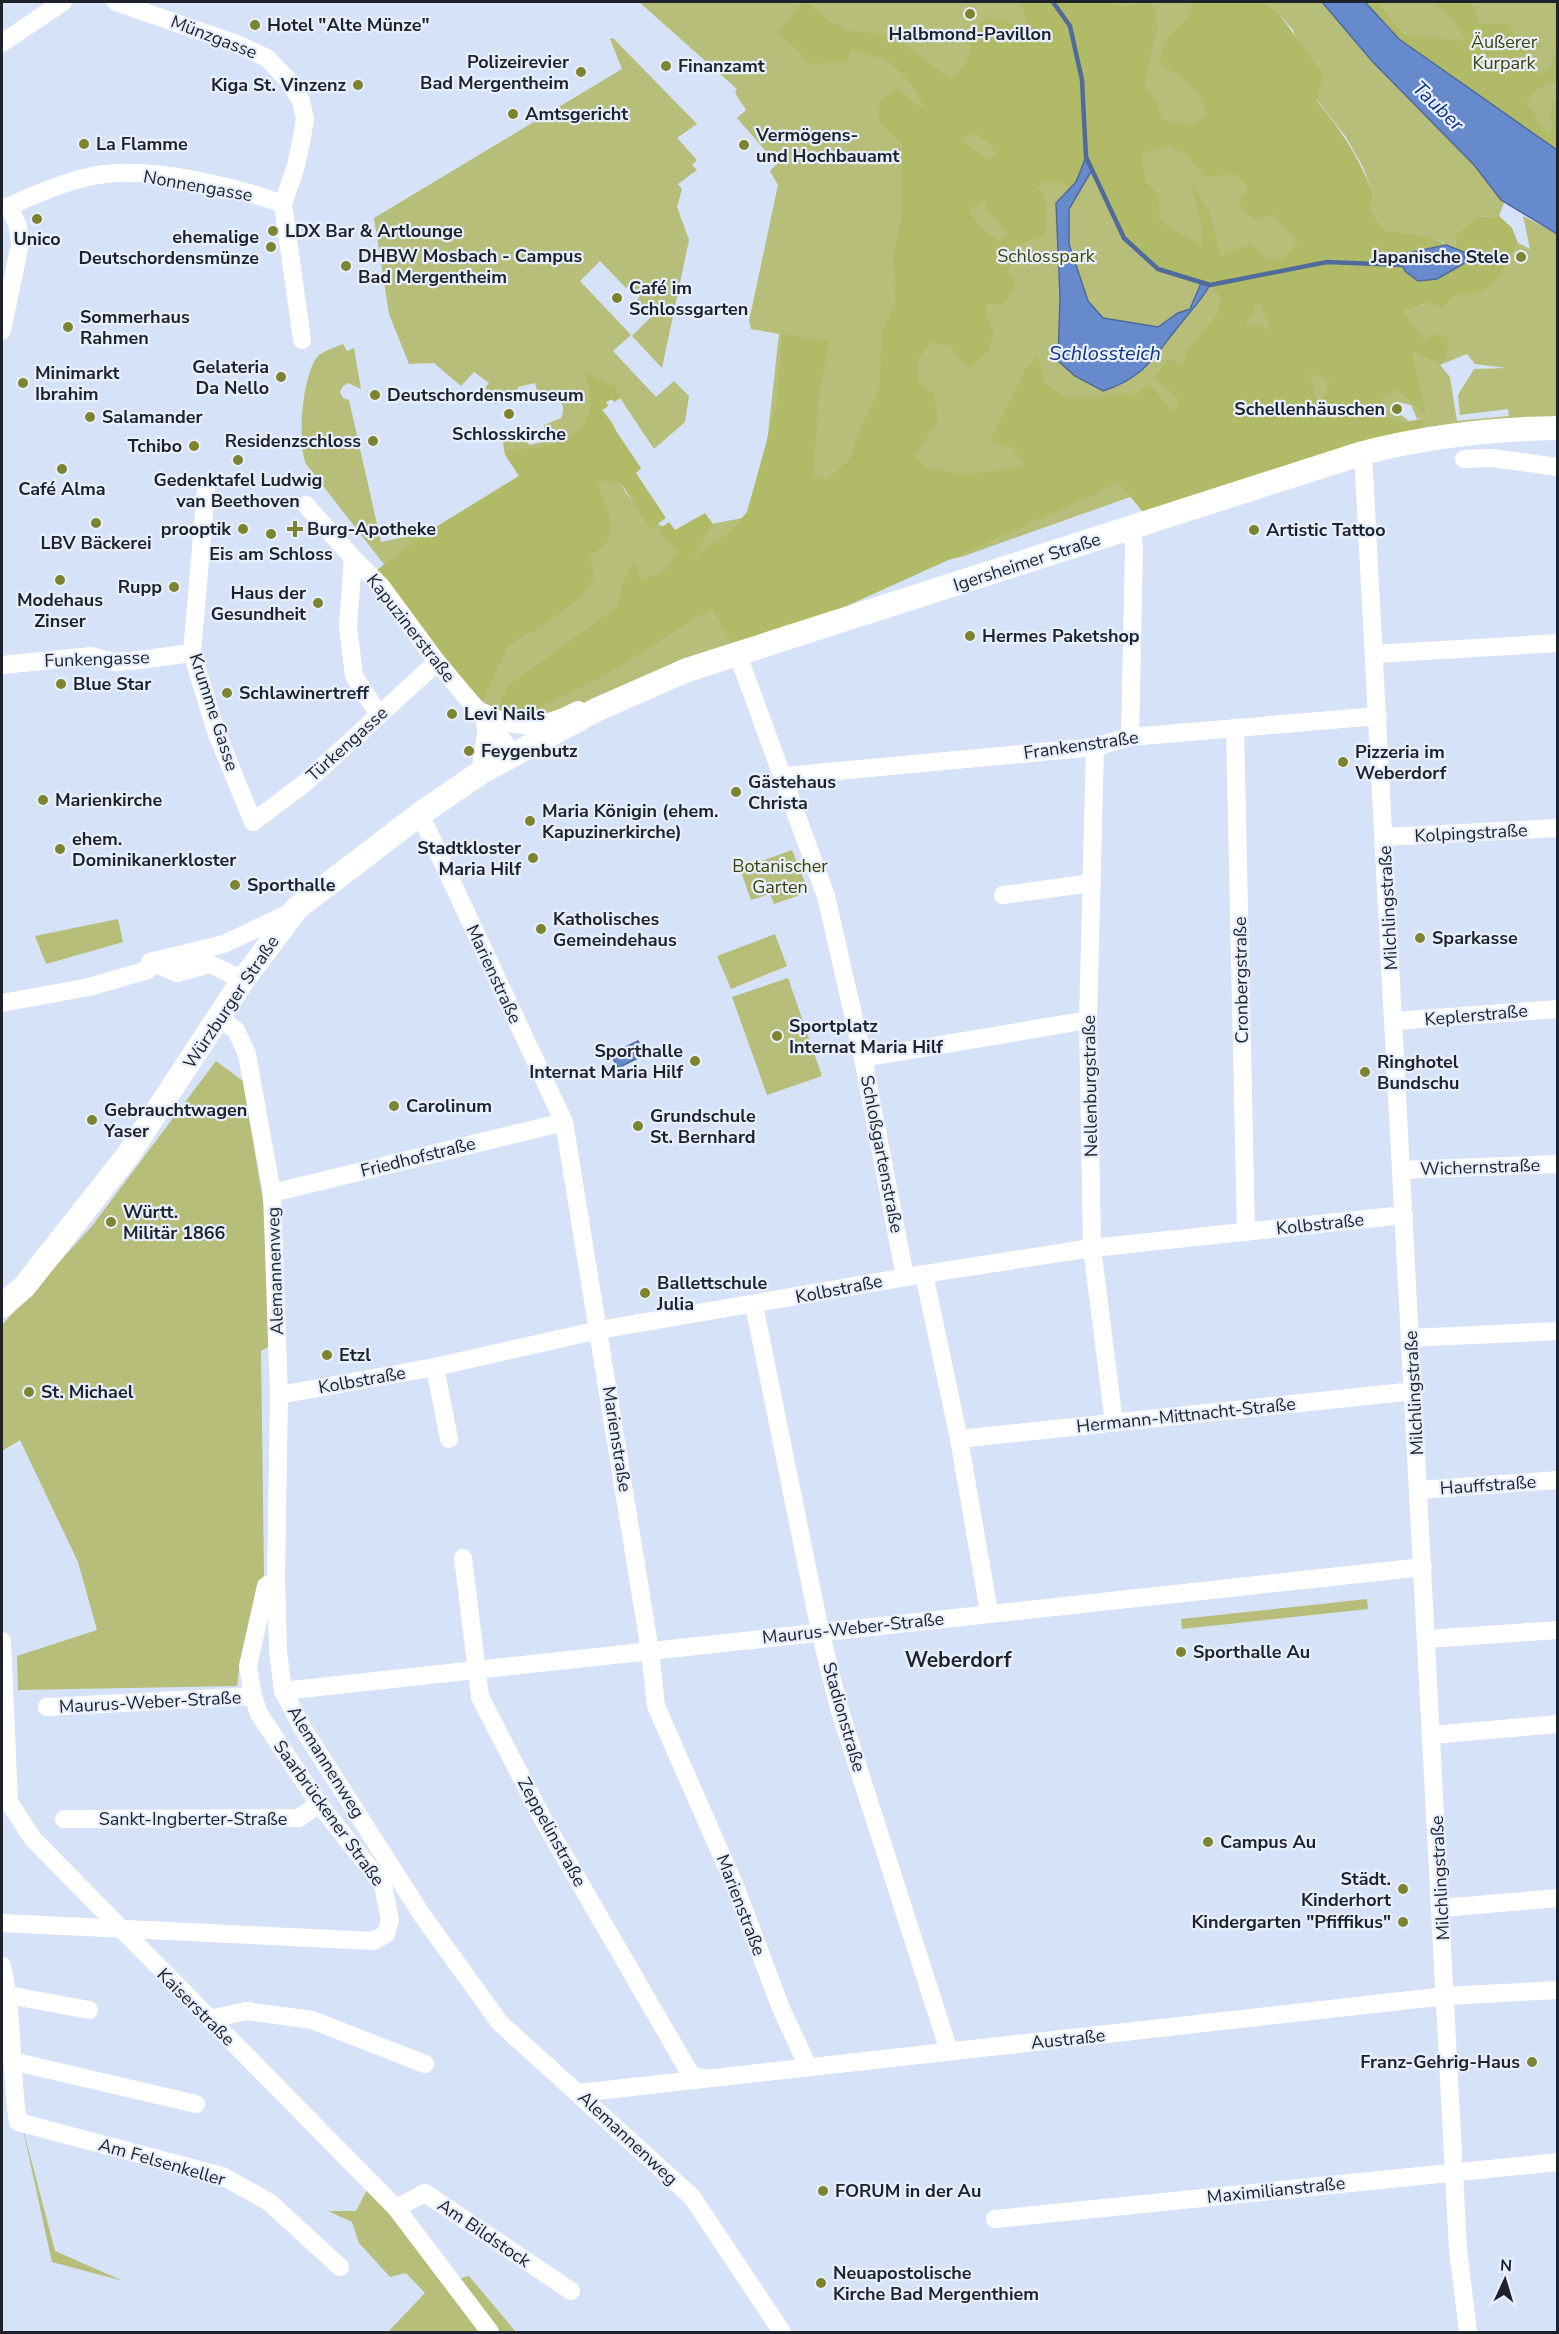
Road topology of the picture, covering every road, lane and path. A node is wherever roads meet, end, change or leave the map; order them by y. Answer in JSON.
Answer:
{"nodes":[{"id":1,"x":63,"y":2,"type":"edge"},
{"id":2,"x":116,"y":2,"type":"edge"},
{"id":3,"x":2,"y":43,"type":"edge"},
{"id":4,"x":5,"y":204,"type":"edge"},
{"id":5,"x":282,"y":204,"type":"junction"},
{"id":6,"x":2,"y":332,"type":"edge"},
{"id":7,"x":302,"y":340,"type":"dead end"},
{"id":8,"x":1557,"y":428,"type":"edge"},
{"id":9,"x":1364,"y":453,"type":"junction"},
{"id":10,"x":1464,"y":459,"type":"dead end"},
{"id":11,"x":1557,"y":467,"type":"edge"},
{"id":12,"x":206,"y":490,"type":"dead end"},
{"id":13,"x":306,"y":505,"type":"dead end"},
{"id":14,"x":1131,"y":528,"type":"junction"},
{"id":15,"x":353,"y":558,"type":"junction"},
{"id":16,"x":1557,"y":643,"type":"edge"},
{"id":17,"x":192,"y":653,"type":"junction"},
{"id":18,"x":1375,"y":654,"type":"junction"},
{"id":19,"x":738,"y":655,"type":"junction"},
{"id":20,"x":437,"y":662,"type":"junction"},
{"id":21,"x":2,"y":665,"type":"edge"},
{"id":22,"x":687,"y":670,"type":"junction"},
{"id":23,"x":479,"y":712,"type":"junction"},
{"id":24,"x":379,"y":715,"type":"junction"},
{"id":25,"x":1378,"y":716,"type":"junction"},
{"id":26,"x":1235,"y":728,"type":"junction"},
{"id":27,"x":1130,"y":737,"type":"junction"},
{"id":28,"x":1095,"y":747,"type":"junction"},
{"id":29,"x":513,"y":753,"type":"junction"},
{"id":30,"x":480,"y":773,"type":"junction"},
{"id":31,"x":784,"y":776,"type":"junction"},
{"id":32,"x":420,"y":814,"type":"junction"},
{"id":33,"x":253,"y":822,"type":"joint"},
{"id":34,"x":1557,"y":828,"type":"edge"},
{"id":35,"x":1384,"y":837,"type":"junction"},
{"id":36,"x":1092,"y":883,"type":"junction"},
{"id":37,"x":1003,"y":895,"type":"dead end"},
{"id":38,"x":297,"y":908,"type":"junction"},
{"id":39,"x":152,"y":962,"type":"junction"},
{"id":40,"x":243,"y":980,"type":"junction"},
{"id":41,"x":2,"y":1003,"type":"edge"},
{"id":42,"x":1557,"y":1009,"type":"edge"},
{"id":43,"x":218,"y":1018,"type":"junction"},
{"id":44,"x":1088,"y":1020,"type":"junction"},
{"id":45,"x":1394,"y":1021,"type":"junction"},
{"id":46,"x":863,"y":1058,"type":"junction"},
{"id":47,"x":564,"y":1122,"type":"junction"},
{"id":48,"x":1557,"y":1164,"type":"edge"},
{"id":49,"x":1402,"y":1170,"type":"junction"},
{"id":50,"x":272,"y":1193,"type":"junction"},
{"id":51,"x":1404,"y":1215,"type":"junction"},
{"id":52,"x":1246,"y":1232,"type":"junction"},
{"id":53,"x":1092,"y":1248,"type":"junction"},
{"id":54,"x":924,"y":1274,"type":"junction"},
{"id":55,"x":905,"y":1277,"type":"junction"},
{"id":56,"x":754,"y":1305,"type":"junction"},
{"id":57,"x":2,"y":1306,"type":"edge"},
{"id":58,"x":599,"y":1330,"type":"junction"},
{"id":59,"x":1557,"y":1331,"type":"edge"},
{"id":60,"x":1411,"y":1338,"type":"junction"},
{"id":61,"x":435,"y":1367,"type":"junction"},
{"id":62,"x":1414,"y":1391,"type":"junction"},
{"id":63,"x":279,"y":1395,"type":"junction"},
{"id":64,"x":1114,"y":1423,"type":"junction"},
{"id":65,"x":449,"y":1439,"type":"dead end"},
{"id":66,"x":959,"y":1439,"type":"junction"},
{"id":67,"x":1557,"y":1480,"type":"edge"},
{"id":68,"x":1419,"y":1490,"type":"junction"},
{"id":69,"x":463,"y":1558,"type":"dead end"},
{"id":70,"x":1423,"y":1567,"type":"junction"},
{"id":71,"x":276,"y":1580,"type":"junction"},
{"id":72,"x":989,"y":1612,"type":"junction"},
{"id":73,"x":1557,"y":1630,"type":"edge"},
{"id":74,"x":820,"y":1631,"type":"junction"},
{"id":75,"x":1427,"y":1639,"type":"junction"},
{"id":76,"x":2,"y":1641,"type":"edge"},
{"id":77,"x":650,"y":1651,"type":"junction"},
{"id":78,"x":479,"y":1669,"type":"junction"},
{"id":79,"x":283,"y":1691,"type":"junction"},
{"id":80,"x":253,"y":1696,"type":"junction"},
{"id":81,"x":47,"y":1707,"type":"dead end"},
{"id":82,"x":1557,"y":1724,"type":"edge"},
{"id":83,"x":1432,"y":1735,"type":"junction"},
{"id":84,"x":319,"y":1804,"type":"junction"},
{"id":85,"x":64,"y":1819,"type":"dead end"},
{"id":86,"x":1557,"y":1898,"type":"edge"},
{"id":87,"x":1441,"y":1908,"type":"junction"},
{"id":88,"x":2,"y":1923,"type":"edge"},
{"id":89,"x":121,"y":1930,"type":"junction"},
{"id":90,"x":2,"y":1966,"type":"edge"},
{"id":91,"x":1557,"y":1990,"type":"edge"},
{"id":92,"x":8,"y":1995,"type":"junction"},
{"id":93,"x":1446,"y":1996,"type":"junction"},
{"id":94,"x":89,"y":2010,"type":"dead end"},
{"id":95,"x":209,"y":2019,"type":"junction"},
{"id":96,"x":949,"y":2051,"type":"junction"},
{"id":97,"x":12,"y":2061,"type":"junction"},
{"id":98,"x":424,"y":2064,"type":"dead end"},
{"id":99,"x":808,"y":2067,"type":"junction"},
{"id":100,"x":703,"y":2078,"type":"junction"},
{"id":101,"x":579,"y":2093,"type":"junction"},
{"id":102,"x":8,"y":2097,"type":"edge"},
{"id":103,"x":196,"y":2104,"type":"dead end"},
{"id":104,"x":1557,"y":2162,"type":"edge"},
{"id":105,"x":1455,"y":2172,"type":"junction"},
{"id":106,"x":396,"y":2208,"type":"junction"},
{"id":107,"x":995,"y":2219,"type":"dead end"},
{"id":108,"x":340,"y":2268,"type":"dead end"},
{"id":109,"x":571,"y":2291,"type":"dead end"},
{"id":110,"x":490,"y":2332,"type":"edge"},
{"id":111,"x":782,"y":2332,"type":"edge"},
{"id":112,"x":1468,"y":2332,"type":"edge"}],
"edges":[{"from":1,"to":3,"type":"street"},
{"from":2,"to":5,"type":"street","name":"Münzgasse"},
{"from":4,"to":5,"type":"street","name":"Nonnengasse"},
{"from":4,"to":6,"type":"street"},
{"from":5,"to":7,"type":"street","name":"Münzgasse"},
{"from":8,"to":9,"type":"street","name":"Igersheimer Straße"},
{"from":9,"to":14,"type":"street","name":"Igersheimer Straße"},
{"from":9,"to":18,"type":"street","name":"Milchlingstraße"},
{"from":10,"to":11,"type":"street"},
{"from":12,"to":17,"type":"street","name":"Krumme Gasse"},
{"from":13,"to":15,"type":"street","name":"Kapuzinerstraße"},
{"from":14,"to":19,"type":"street","name":"Igersheimer Straße"},
{"from":14,"to":27,"type":"street"},
{"from":15,"to":20,"type":"street","name":"Kapuzinerstraße"},
{"from":15,"to":24,"type":"street"},
{"from":16,"to":18,"type":"street"},
{"from":17,"to":21,"type":"street","name":"Funkengasse"},
{"from":17,"to":33,"type":"street","name":"Krumme Gasse"},
{"from":18,"to":25,"type":"street","name":"Milchlingstraße"},
{"from":19,"to":22,"type":"street","name":"Igersheimer Straße"},
{"from":19,"to":31,"type":"street","name":"Schloßgartenstraße"},
{"from":20,"to":23,"type":"street","name":"Kapuzinerstraße"},
{"from":20,"to":24,"type":"street","name":"Türkengasse"},
{"from":22,"to":23,"type":"street"},
{"from":22,"to":29,"type":"street","name":"Igersheimer Straße"},
{"from":23,"to":29,"type":"street","name":"Kapuzinerstraße"},
{"from":23,"to":30,"type":"street"},
{"from":24,"to":33,"type":"street","name":"Türkengasse"},
{"from":25,"to":26,"type":"street","name":"Frankenstraße"},
{"from":25,"to":35,"type":"street","name":"Milchlingstraße"},
{"from":26,"to":27,"type":"street","name":"Frankenstraße"},
{"from":26,"to":52,"type":"street","name":"Cronbergstraße"},
{"from":27,"to":28,"type":"street","name":"Frankenstraße"},
{"from":28,"to":31,"type":"street","name":"Frankenstraße"},
{"from":28,"to":36,"type":"street","name":"Nellenburgstraße"},
{"from":29,"to":30,"type":"street","name":"Würzburger Straße"},
{"from":30,"to":32,"type":"street","name":"Würzburger Straße"},
{"from":31,"to":46,"type":"street","name":"Schloßgartenstraße"},
{"from":32,"to":38,"type":"street","name":"Würzburger Straße"},
{"from":32,"to":47,"type":"street","name":"Marienstraße"},
{"from":34,"to":35,"type":"street","name":"Kolpingstraße"},
{"from":35,"to":45,"type":"street","name":"Milchlingstraße"},
{"from":36,"to":37,"type":"street"},
{"from":36,"to":44,"type":"street","name":"Nellenburgstraße"},
{"from":38,"to":39,"type":"street"},
{"from":38,"to":40,"type":"street","name":"Würzburger Straße"},
{"from":39,"to":40,"type":"street"},
{"from":39,"to":41,"type":"street"},
{"from":40,"to":43,"type":"street","name":"Würzburger Straße"},
{"from":42,"to":45,"type":"street","name":"Keplerstraße"},
{"from":43,"to":50,"type":"street","name":"Alemannenweg"},
{"from":43,"to":57,"type":"street","name":"Würzburger Straße"},
{"from":44,"to":46,"type":"street"},
{"from":44,"to":53,"type":"street","name":"Nellenburgstraße"},
{"from":45,"to":49,"type":"street","name":"Milchlingstraße"},
{"from":46,"to":55,"type":"street","name":"Schloßgartenstraße"},
{"from":47,"to":50,"type":"street","name":"Friedhofstraße"},
{"from":47,"to":58,"type":"street","name":"Marienstraße"},
{"from":48,"to":49,"type":"street","name":"Wichernstraße"},
{"from":49,"to":51,"type":"street","name":"Milchlingstraße"},
{"from":50,"to":63,"type":"street","name":"Alemannenweg"},
{"from":51,"to":52,"type":"street","name":"Kolbstraße"},
{"from":51,"to":60,"type":"street","name":"Milchlingstraße"},
{"from":52,"to":53,"type":"street","name":"Kolbstraße"},
{"from":53,"to":54,"type":"street","name":"Kolbstraße"},
{"from":53,"to":64,"type":"street","name":"Nellenburgstraße"},
{"from":54,"to":55,"type":"street","name":"Kolbstraße"},
{"from":54,"to":66,"type":"street"},
{"from":55,"to":56,"type":"street","name":"Kolbstraße"},
{"from":56,"to":58,"type":"street","name":"Kolbstraße"},
{"from":56,"to":74,"type":"street","name":"Stadionstraße"},
{"from":58,"to":61,"type":"street","name":"Kolbstraße"},
{"from":58,"to":77,"type":"street","name":"Marienstraße"},
{"from":59,"to":60,"type":"street"},
{"from":60,"to":62,"type":"street","name":"Milchlingstraße"},
{"from":61,"to":63,"type":"street","name":"Kolbstraße"},
{"from":61,"to":65,"type":"street"},
{"from":62,"to":64,"type":"street","name":"Hermann-Mittnacht-Straße"},
{"from":62,"to":68,"type":"street","name":"Milchlingstraße"},
{"from":63,"to":71,"type":"street","name":"Alemannenweg"},
{"from":64,"to":66,"type":"street","name":"Hermann-Mittnacht-Straße"},
{"from":66,"to":72,"type":"street"},
{"from":67,"to":68,"type":"street","name":"Hauffstraße"},
{"from":68,"to":70,"type":"street","name":"Milchlingstraße"},
{"from":69,"to":78,"type":"street","name":"Zeppelinstraße"},
{"from":70,"to":72,"type":"street","name":"Maurus-Weber-Straße"},
{"from":70,"to":75,"type":"street","name":"Milchlingstraße"},
{"from":71,"to":79,"type":"street","name":"Alemannenweg"},
{"from":71,"to":80,"type":"street","name":"Saarbrückener Straße"},
{"from":72,"to":74,"type":"street","name":"Maurus-Weber-Straße"},
{"from":73,"to":75,"type":"street"},
{"from":74,"to":77,"type":"street","name":"Maurus-Weber-Straße"},
{"from":74,"to":96,"type":"street","name":"Stadionstraße"},
{"from":75,"to":83,"type":"street","name":"Milchlingstraße"},
{"from":76,"to":89,"type":"street","name":"Kaiserstraße"},
{"from":77,"to":78,"type":"street","name":"Maurus-Weber-Straße"},
{"from":77,"to":99,"type":"street","name":"Marienstraße"},
{"from":78,"to":79,"type":"street","name":"Maurus-Weber-Straße"},
{"from":78,"to":100,"type":"street","name":"Zeppelinstraße"},
{"from":79,"to":101,"type":"street","name":"Alemannenweg"},
{"from":80,"to":81,"type":"street","name":"Maurus-Weber-Straße"},
{"from":80,"to":84,"type":"street","name":"Saarbrückener Straße"},
{"from":82,"to":83,"type":"street"},
{"from":83,"to":87,"type":"street","name":"Milchlingstraße"},
{"from":84,"to":85,"type":"street","name":"Sankt-Ingberter-Straße"},
{"from":84,"to":89,"type":"street","name":"Saarbrückener Straße"},
{"from":86,"to":87,"type":"street"},
{"from":87,"to":93,"type":"street","name":"Milchlingstraße"},
{"from":88,"to":89,"type":"street"},
{"from":89,"to":95,"type":"street","name":"Kaiserstraße"},
{"from":90,"to":92,"type":"street","name":"Am Felsenkeller"},
{"from":91,"to":93,"type":"street","name":"Austraße"},
{"from":92,"to":94,"type":"street"},
{"from":92,"to":97,"type":"street","name":"Am Felsenkeller"},
{"from":93,"to":96,"type":"street","name":"Austraße"},
{"from":93,"to":105,"type":"street","name":"Milchlingstraße"},
{"from":95,"to":98,"type":"street"},
{"from":95,"to":106,"type":"street","name":"Kaiserstraße"},
{"from":96,"to":99,"type":"street","name":"Austraße"},
{"from":97,"to":102,"type":"street","name":"Am Felsenkeller"},
{"from":97,"to":103,"type":"street"},
{"from":99,"to":100,"type":"street","name":"Austraße"},
{"from":100,"to":101,"type":"street","name":"Austraße"},
{"from":101,"to":111,"type":"street","name":"Alemannenweg"},
{"from":102,"to":108,"type":"street","name":"Am Felsenkeller"},
{"from":104,"to":105,"type":"street","name":"Maximilianstraße"},
{"from":105,"to":107,"type":"street","name":"Maximilianstraße"},
{"from":105,"to":112,"type":"street","name":"Milchlingstraße"},
{"from":106,"to":109,"type":"street","name":"Am Bildstock"},
{"from":106,"to":110,"type":"street","name":"Kaiserstraße"}]}
